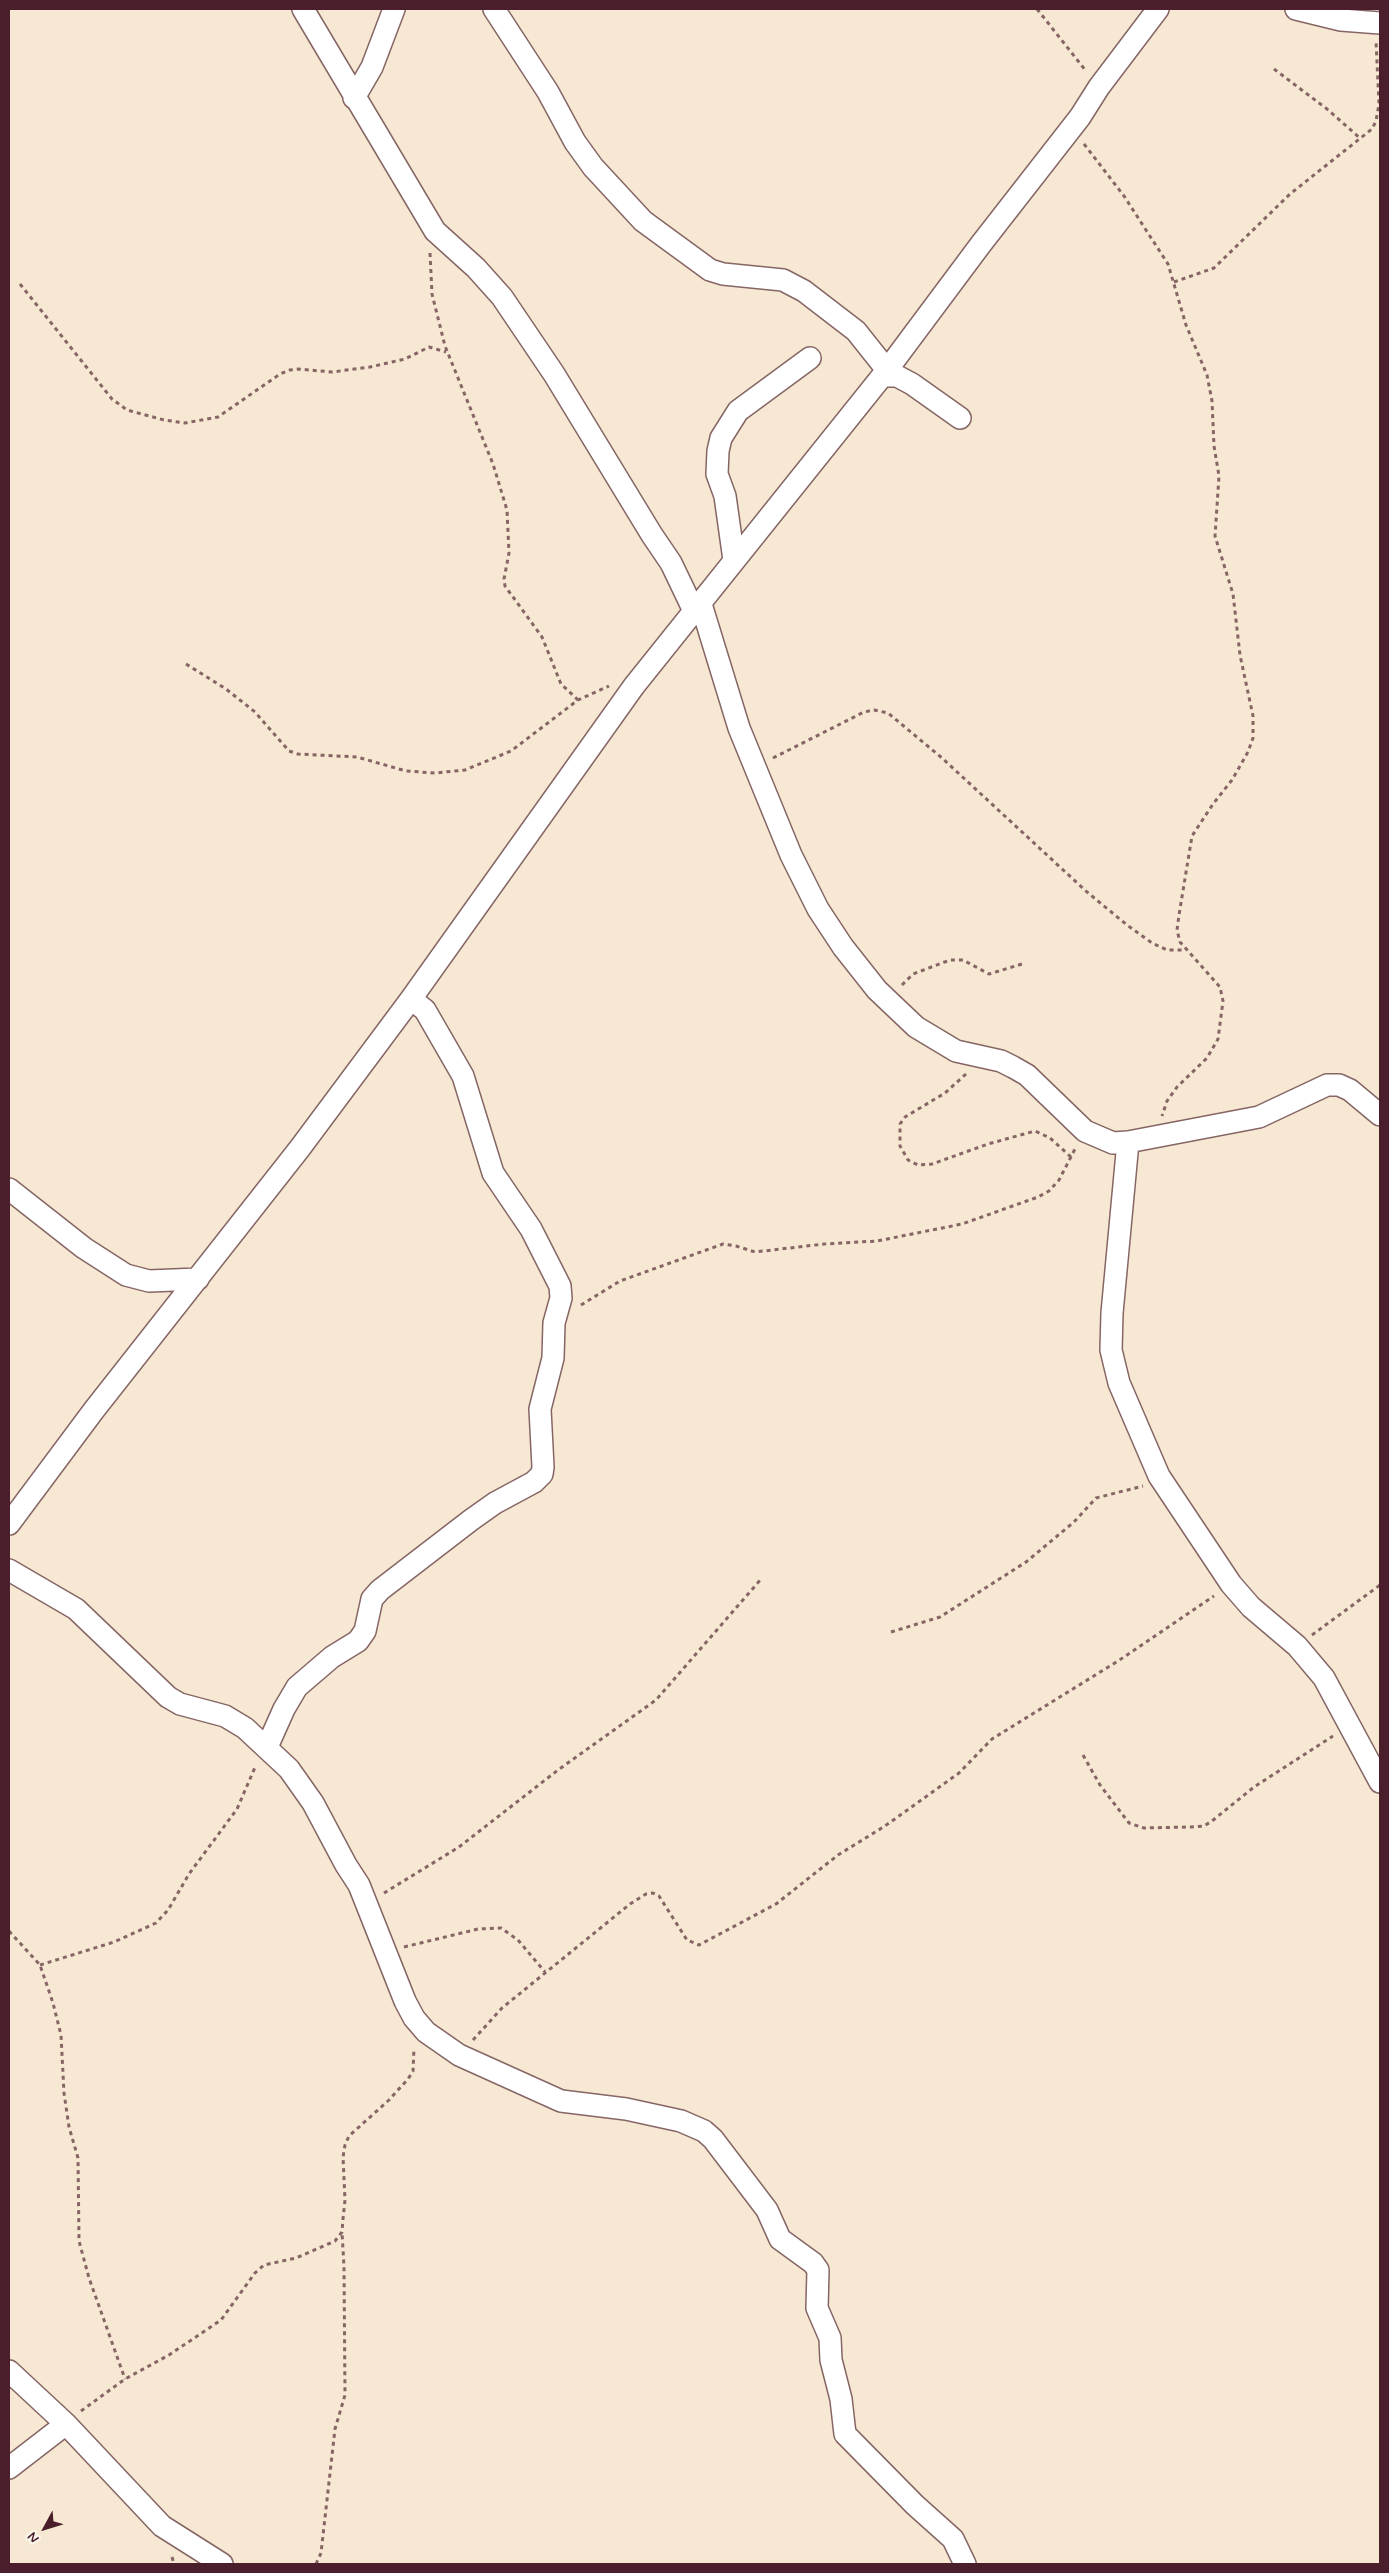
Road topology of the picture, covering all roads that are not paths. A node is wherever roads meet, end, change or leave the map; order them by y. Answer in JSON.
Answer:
{"nodes":[{"id":1,"x":302,"y":9,"type":"edge"},
{"id":2,"x":394,"y":9,"type":"edge"},
{"id":3,"x":494,"y":9,"type":"edge"},
{"id":4,"x":1158,"y":9,"type":"edge"},
{"id":5,"x":1296,"y":9,"type":"edge"},
{"id":6,"x":1377,"y":23,"type":"edge"},
{"id":7,"x":354,"y":98,"type":"junction"},
{"id":8,"x":810,"y":358,"type":"dead end"},
{"id":9,"x":885,"y":373,"type":"junction"},
{"id":10,"x":960,"y":418,"type":"dead end"},
{"id":11,"x":734,"y":560,"type":"junction"},
{"id":12,"x":698,"y":608,"type":"junction"},
{"id":13,"x":411,"y":999,"type":"junction"},
{"id":14,"x":1380,"y":1114,"type":"edge"},
{"id":15,"x":1128,"y":1142,"type":"junction"},
{"id":16,"x":9,"y":1188,"type":"edge"},
{"id":17,"x":198,"y":1279,"type":"junction"},
{"id":18,"x":9,"y":1524,"type":"edge"},
{"id":19,"x":9,"y":1570,"type":"edge"},
{"id":20,"x":267,"y":1747,"type":"junction"},
{"id":21,"x":1380,"y":1782,"type":"edge"},
{"id":22,"x":9,"y":2372,"type":"edge"},
{"id":23,"x":66,"y":2424,"type":"junction"},
{"id":24,"x":9,"y":2468,"type":"edge"},
{"id":25,"x":222,"y":2564,"type":"edge"},
{"id":26,"x":965,"y":2564,"type":"edge"}],
"edges":[{"from":1,"to":7,"type":"street"},
{"from":2,"to":7,"type":"street"},
{"from":3,"to":9,"type":"street"},
{"from":4,"to":9,"type":"street"},
{"from":5,"to":6,"type":"street"},
{"from":7,"to":12,"type":"street"},
{"from":8,"to":11,"type":"street"},
{"from":9,"to":10,"type":"street"},
{"from":9,"to":11,"type":"street"},
{"from":11,"to":12,"type":"street"},
{"from":12,"to":13,"type":"street"},
{"from":12,"to":15,"type":"street"},
{"from":13,"to":17,"type":"street"},
{"from":13,"to":20,"type":"street"},
{"from":14,"to":15,"type":"street"},
{"from":15,"to":21,"type":"street"},
{"from":16,"to":17,"type":"street"},
{"from":17,"to":18,"type":"street"},
{"from":19,"to":20,"type":"street"},
{"from":20,"to":26,"type":"street"},
{"from":22,"to":23,"type":"street"},
{"from":23,"to":24,"type":"street"},
{"from":23,"to":25,"type":"street"}]}
